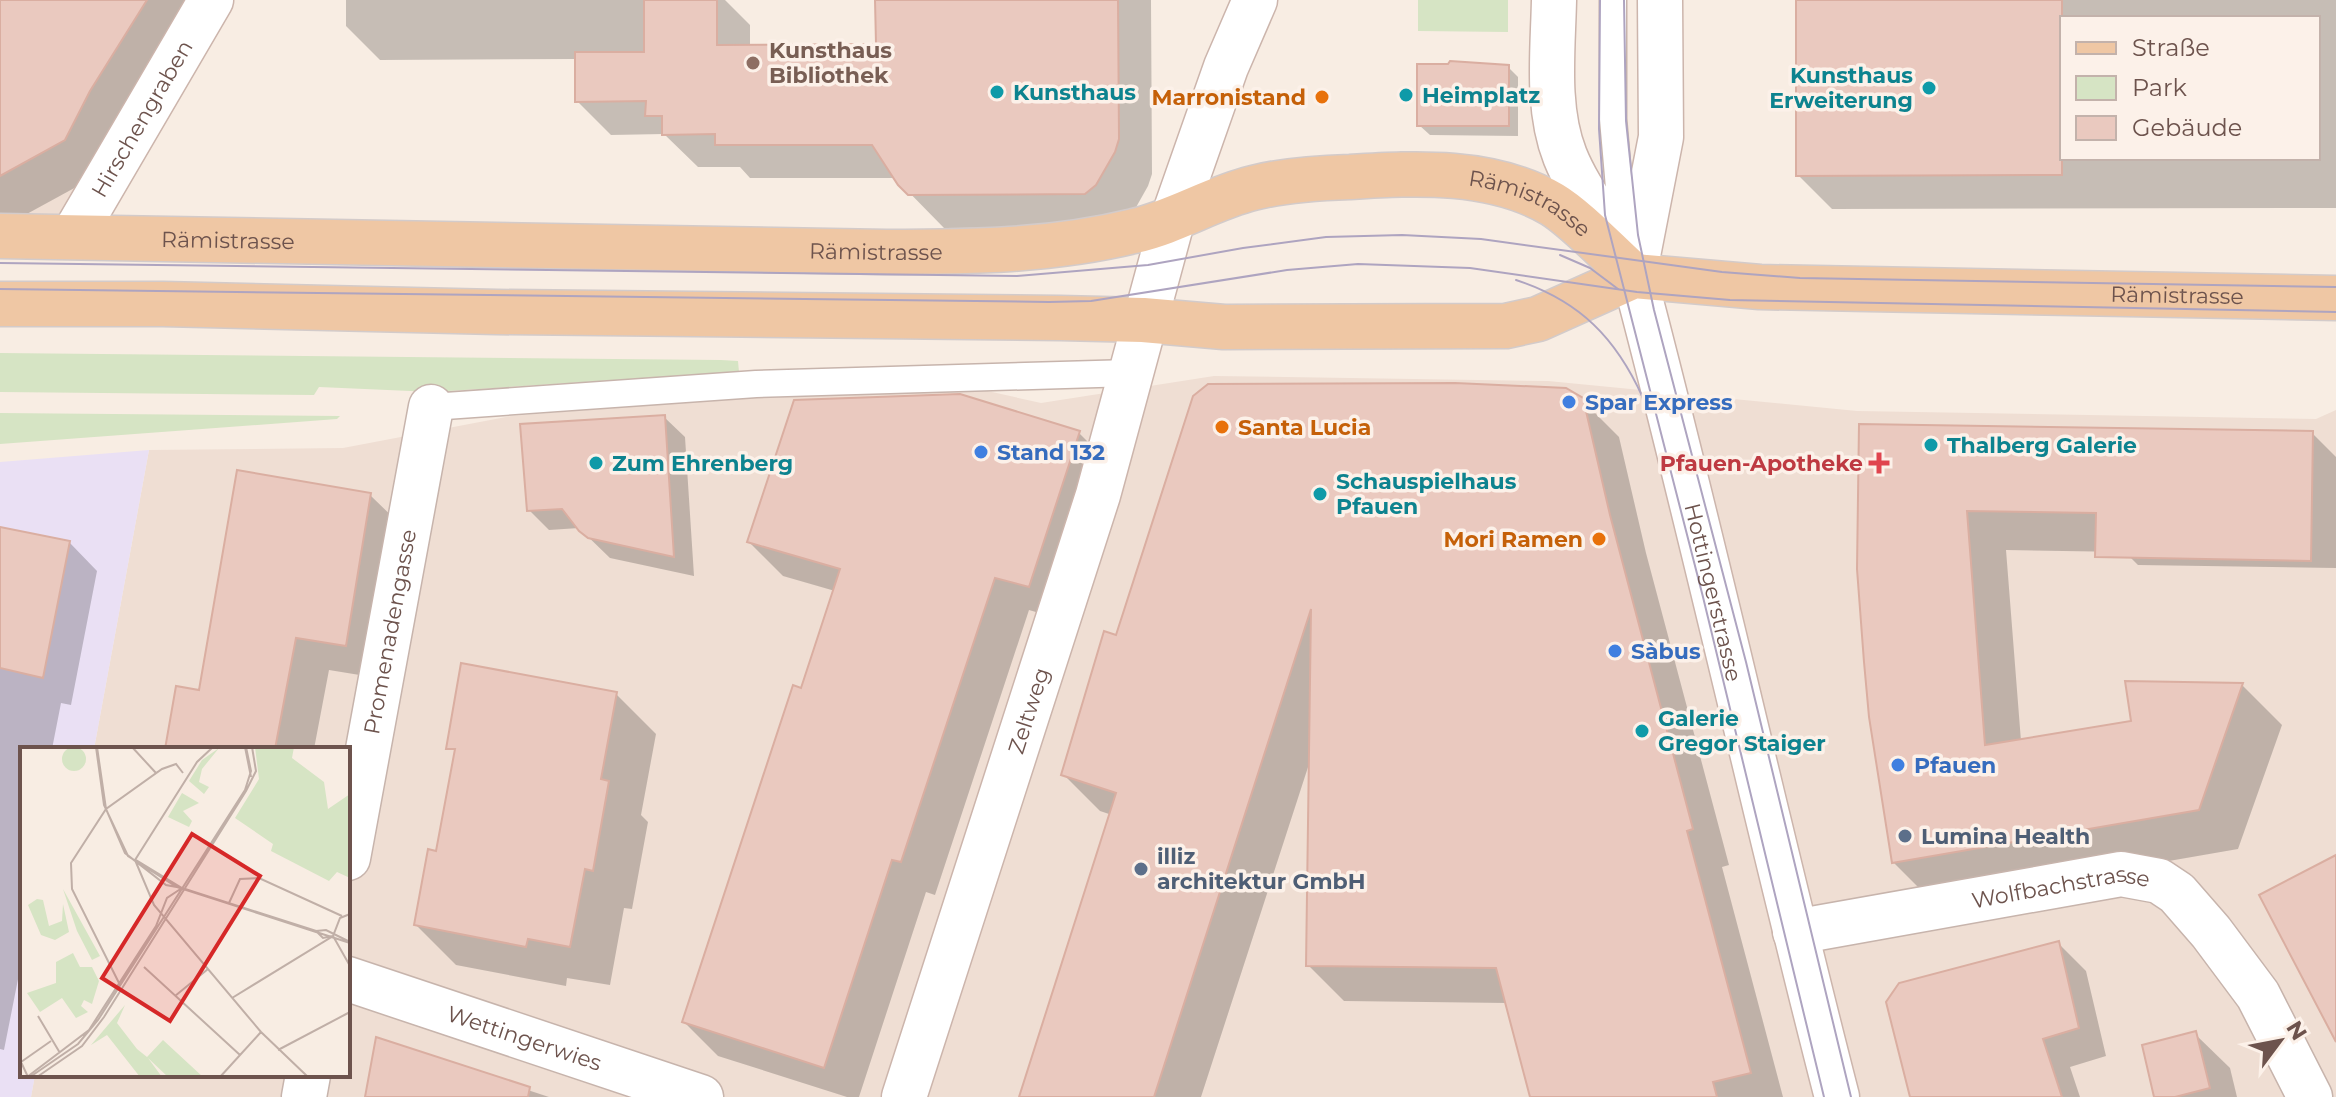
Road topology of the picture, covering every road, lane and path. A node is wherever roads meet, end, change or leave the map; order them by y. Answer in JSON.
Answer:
{"nodes":[{"id":1,"x":211,"y":0,"type":"edge"},
{"id":2,"x":1255,"y":0,"type":"edge"},
{"id":3,"x":1554,"y":0,"type":"edge"},
{"id":4,"x":1613,"y":0,"type":"edge"},
{"id":5,"x":1660,"y":0,"type":"edge"},
{"id":6,"x":1173,"y":218,"type":"junction"},
{"id":7,"x":0,"y":236,"type":"edge"},
{"id":8,"x":73,"y":236,"type":"junction"},
{"id":9,"x":1634,"y":276,"type":"junction"},
{"id":10,"x":2336,"y":298,"type":"edge"},
{"id":11,"x":46,"y":303,"type":"junction"},
{"id":12,"x":0,"y":304,"type":"edge"},
{"id":13,"x":1143,"y":320,"type":"junction"},
{"id":14,"x":1131,"y":373,"type":"junction"},
{"id":15,"x":431,"y":407,"type":"joint"},
{"id":16,"x":350,"y":847,"type":"edge"},
{"id":17,"x":1795,"y":932,"type":"junction"},
{"id":18,"x":350,"y":980,"type":"edge"},
{"id":19,"x":308,"y":1077,"type":"edge"},
{"id":20,"x":304,"y":1097,"type":"edge"},
{"id":21,"x":701,"y":1097,"type":"edge"},
{"id":22,"x":904,"y":1097,"type":"edge"},
{"id":23,"x":1837,"y":1097,"type":"edge"},
{"id":24,"x":2310,"y":1097,"type":"edge"}],
"edges":[{"from":1,"to":8,"type":"street","name":"Hirschengraben"},
{"from":2,"to":6,"type":"street"},
{"from":3,"to":9,"type":"street"},
{"from":4,"to":9,"type":"lane"},
{"from":5,"to":9,"type":"street"},
{"from":6,"to":8,"type":"main road","name":"Rämistrasse"},
{"from":6,"to":9,"type":"main road","name":"Rämistrasse"},
{"from":6,"to":13,"type":"street"},
{"from":7,"to":8,"type":"main road","name":"Rämistrasse"},
{"from":8,"to":11,"type":"main road"},
{"from":9,"to":10,"type":"main road","name":"Rämistrasse"},
{"from":9,"to":13,"type":"main road","name":"Rämistrasse"},
{"from":9,"to":17,"type":"street","name":"Hottingerstrasse"},
{"from":11,"to":12,"type":"main road","name":"Rämistrasse"},
{"from":11,"to":13,"type":"main road","name":"Rämistrasse"},
{"from":13,"to":14,"type":"street","name":"Zeltweg"},
{"from":14,"to":15,"type":"lane"},
{"from":14,"to":22,"type":"street","name":"Zeltweg"},
{"from":15,"to":16,"type":"street","name":"Promenadengasse"},
{"from":17,"to":23,"type":"street","name":"Hottingerstrasse"},
{"from":17,"to":24,"type":"street","name":"Wolfbachstrasse"},
{"from":18,"to":21,"type":"street","name":"Wettingerwies"},
{"from":19,"to":20,"type":"street"}]}
